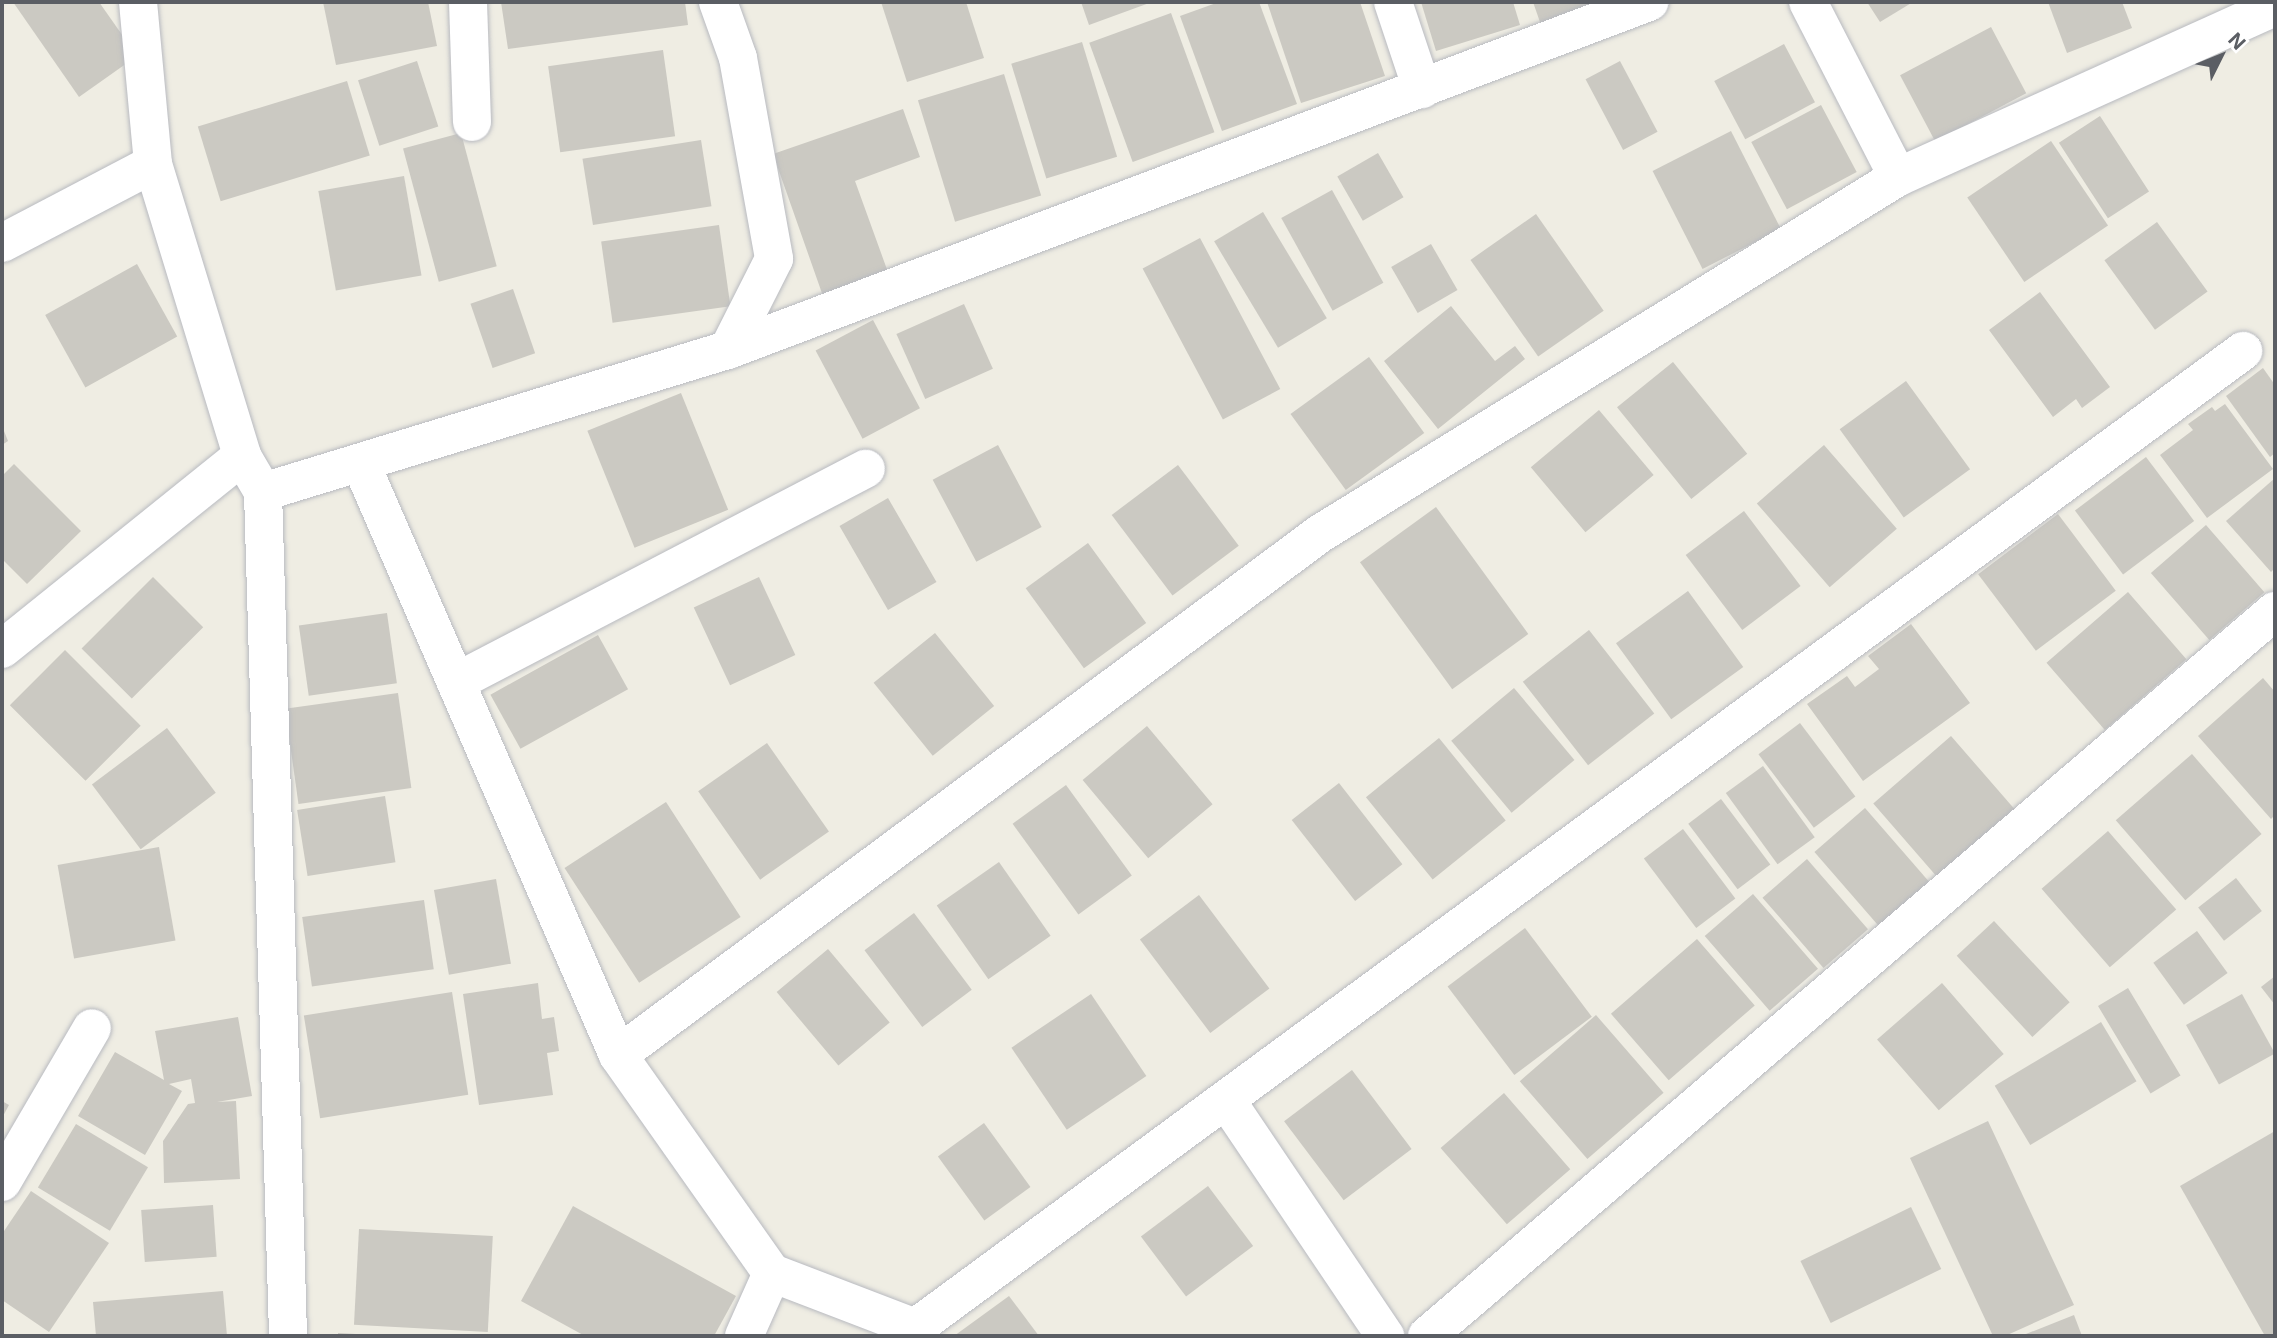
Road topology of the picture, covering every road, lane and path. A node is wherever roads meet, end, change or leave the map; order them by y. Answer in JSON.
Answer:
{"nodes":[{"id":1,"x":138,"y":2,"type":"edge"},
{"id":2,"x":468,"y":2,"type":"edge"},
{"id":3,"x":718,"y":2,"type":"edge"},
{"id":4,"x":1394,"y":2,"type":"edge"},
{"id":5,"x":1649,"y":2,"type":"edge"},
{"id":6,"x":1808,"y":2,"type":"edge"},
{"id":7,"x":2275,"y":7,"type":"edge"},
{"id":8,"x":1422,"y":89,"type":"junction"},
{"id":9,"x":472,"y":122,"type":"dead end"},
{"id":10,"x":153,"y":164,"type":"junction"},
{"id":11,"x":1898,"y":177,"type":"junction"},
{"id":12,"x":2,"y":243,"type":"edge"},
{"id":13,"x":728,"y":350,"type":"junction"},
{"id":14,"x":2243,"y":351,"type":"dead end"},
{"id":15,"x":242,"y":456,"type":"junction"},
{"id":16,"x":361,"y":464,"type":"junction"},
{"id":17,"x":866,"y":469,"type":"dead end"},
{"id":18,"x":263,"y":492,"type":"junction"},
{"id":19,"x":2275,"y":611,"type":"edge"},
{"id":20,"x":2,"y":649,"type":"edge"},
{"id":21,"x":456,"y":682,"type":"junction"},
{"id":22,"x":92,"y":1028,"type":"dead end"},
{"id":23,"x":618,"y":1055,"type":"junction"},
{"id":24,"x":1226,"y":1100,"type":"junction"},
{"id":25,"x":2,"y":1182,"type":"edge"},
{"id":26,"x":772,"y":1273,"type":"junction"},
{"id":27,"x":288,"y":1336,"type":"edge"},
{"id":28,"x":744,"y":1336,"type":"edge"},
{"id":29,"x":1385,"y":1336,"type":"edge"},
{"id":30,"x":1427,"y":1336,"type":"edge"}],
"edges":[{"from":1,"to":10,"type":"street"},
{"from":2,"to":9,"type":"street"},
{"from":3,"to":13,"type":"street"},
{"from":4,"to":8,"type":"street"},
{"from":5,"to":8,"type":"street"},
{"from":6,"to":11,"type":"street"},
{"from":7,"to":11,"type":"street"},
{"from":8,"to":13,"type":"street"},
{"from":10,"to":12,"type":"street"},
{"from":10,"to":15,"type":"street"},
{"from":11,"to":23,"type":"street"},
{"from":13,"to":16,"type":"street"},
{"from":14,"to":24,"type":"street"},
{"from":15,"to":18,"type":"street"},
{"from":15,"to":20,"type":"street"},
{"from":16,"to":18,"type":"street"},
{"from":16,"to":21,"type":"street"},
{"from":17,"to":21,"type":"street"},
{"from":18,"to":27,"type":"street"},
{"from":19,"to":30,"type":"street"},
{"from":21,"to":23,"type":"street"},
{"from":22,"to":25,"type":"street"},
{"from":23,"to":26,"type":"street"},
{"from":24,"to":26,"type":"street"},
{"from":24,"to":29,"type":"street"},
{"from":26,"to":28,"type":"street"}]}
